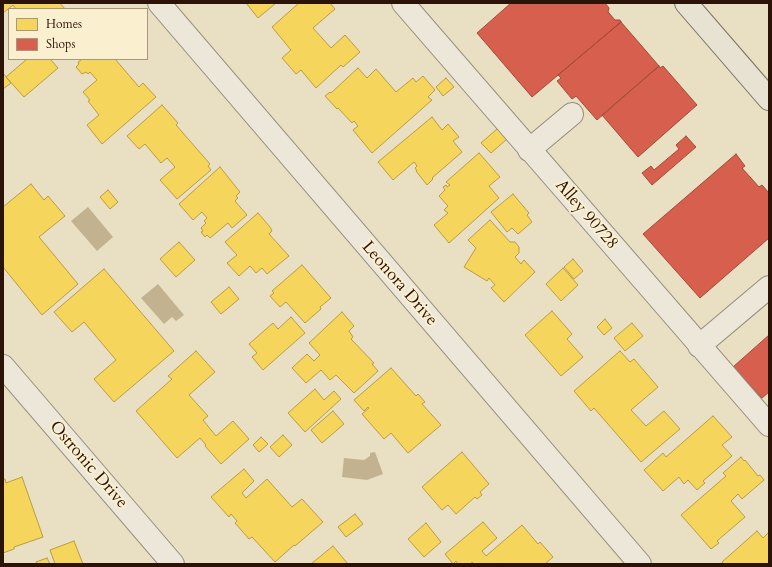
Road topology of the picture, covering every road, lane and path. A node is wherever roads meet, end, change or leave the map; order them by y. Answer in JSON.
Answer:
{"nodes":[{"id":1,"x":159,"y":3,"type":"edge"},
{"id":2,"x":403,"y":3,"type":"edge"},
{"id":3,"x":686,"y":3,"type":"edge"},
{"id":4,"x":769,"y":100,"type":"edge"},
{"id":5,"x":572,"y":114,"type":"dead end"},
{"id":6,"x":529,"y":150,"type":"junction"},
{"id":7,"x":769,"y":287,"type":"edge"},
{"id":8,"x":699,"y":346,"type":"junction"},
{"id":9,"x":3,"y":366,"type":"edge"},
{"id":10,"x":769,"y":425,"type":"edge"},
{"id":11,"x":173,"y":564,"type":"edge"},
{"id":12,"x":640,"y":564,"type":"edge"}],
"edges":[{"from":1,"to":12,"type":"street","name":"Leonora Drive"},
{"from":2,"to":6,"type":"street","name":"Alley 90728"},
{"from":3,"to":4,"type":"main road"},
{"from":5,"to":6,"type":"street"},
{"from":6,"to":8,"type":"street","name":"Alley 90728"},
{"from":7,"to":8,"type":"street"},
{"from":8,"to":10,"type":"street","name":"Alley 90728"},
{"from":9,"to":11,"type":"street","name":"Ostronic Drive"}]}
